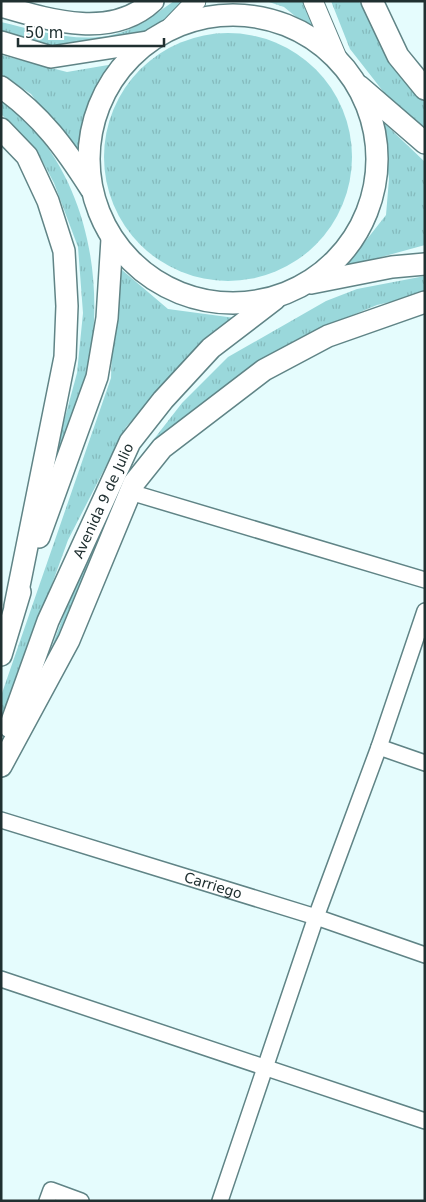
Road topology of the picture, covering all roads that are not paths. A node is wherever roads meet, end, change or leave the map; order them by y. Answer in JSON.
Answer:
{"nodes":[{"id":1,"x":153,"y":1,"type":"edge"},
{"id":2,"x":196,"y":1,"type":"edge"},
{"id":3,"x":313,"y":1,"type":"edge"},
{"id":4,"x":372,"y":1,"type":"edge"},
{"id":5,"x":1,"y":6,"type":"edge"},
{"id":6,"x":169,"y":29,"type":"junction"},
{"id":7,"x":1,"y":42,"type":"edge"},
{"id":8,"x":147,"y":42,"type":"junction"},
{"id":9,"x":338,"y":60,"type":"junction"},
{"id":10,"x":357,"y":84,"type":"junction"},
{"id":11,"x":1,"y":87,"type":"edge"},
{"id":12,"x":425,"y":89,"type":"edge"},
{"id":13,"x":1,"y":129,"type":"edge"},
{"id":14,"x":425,"y":143,"type":"edge"},
{"id":15,"x":91,"y":189,"type":"junction"},
{"id":16,"x":112,"y":238,"type":"junction"},
{"id":17,"x":425,"y":264,"type":"edge"},
{"id":18,"x":310,"y":283,"type":"junction"},
{"id":19,"x":276,"y":298,"type":"junction"},
{"id":20,"x":425,"y":302,"type":"edge"},
{"id":21,"x":130,"y":492,"type":"junction"},
{"id":22,"x":425,"y":580,"type":"edge"},
{"id":23,"x":15,"y":606,"type":"junction"},
{"id":24,"x":425,"y":611,"type":"edge"},
{"id":25,"x":1,"y":655,"type":"edge"},
{"id":26,"x":379,"y":747,"type":"junction"},
{"id":27,"x":1,"y":751,"type":"edge"},
{"id":28,"x":425,"y":763,"type":"edge"},
{"id":29,"x":1,"y":766,"type":"edge"},
{"id":30,"x":1,"y":820,"type":"edge"},
{"id":31,"x":316,"y":917,"type":"junction"},
{"id":32,"x":425,"y":955,"type":"edge"},
{"id":33,"x":1,"y":979,"type":"edge"},
{"id":34,"x":266,"y":1068,"type":"junction"},
{"id":35,"x":425,"y":1121,"type":"edge"},
{"id":36,"x":49,"y":1195,"type":"edge"},
{"id":37,"x":81,"y":1201,"type":"edge"},
{"id":38,"x":220,"y":1201,"type":"edge"}],
"edges":[{"from":1,"to":5,"type":"main road"},
{"from":2,"to":6,"type":"street"},
{"from":3,"to":9,"type":"street"},
{"from":4,"to":12,"type":"main road"},
{"from":6,"to":8,"type":"main road"},
{"from":6,"to":9,"type":"main road"},
{"from":7,"to":8,"type":"main road"},
{"from":8,"to":15,"type":"main road"},
{"from":9,"to":10,"type":"main road"},
{"from":10,"to":14,"type":"main road"},
{"from":10,"to":18,"type":"main road"},
{"from":11,"to":15,"type":"main road"},
{"from":13,"to":23,"type":"main road"},
{"from":15,"to":16,"type":"main road"},
{"from":16,"to":19,"type":"main road"},
{"from":16,"to":23,"type":"main road"},
{"from":17,"to":18,"type":"main road"},
{"from":18,"to":19,"type":"main road"},
{"from":19,"to":27,"type":"main road","name":"Avenida 9 de Julio"},
{"from":20,"to":21,"type":"main road"},
{"from":21,"to":22,"type":"street"},
{"from":21,"to":29,"type":"main road"},
{"from":23,"to":25,"type":"main road"},
{"from":24,"to":26,"type":"street"},
{"from":26,"to":28,"type":"street"},
{"from":26,"to":31,"type":"street"},
{"from":30,"to":31,"type":"street","name":"Carriego"},
{"from":31,"to":32,"type":"street","name":"Carriego"},
{"from":31,"to":34,"type":"street"},
{"from":33,"to":34,"type":"street"},
{"from":34,"to":35,"type":"street"},
{"from":34,"to":38,"type":"street"},
{"from":36,"to":37,"type":"street"}]}
